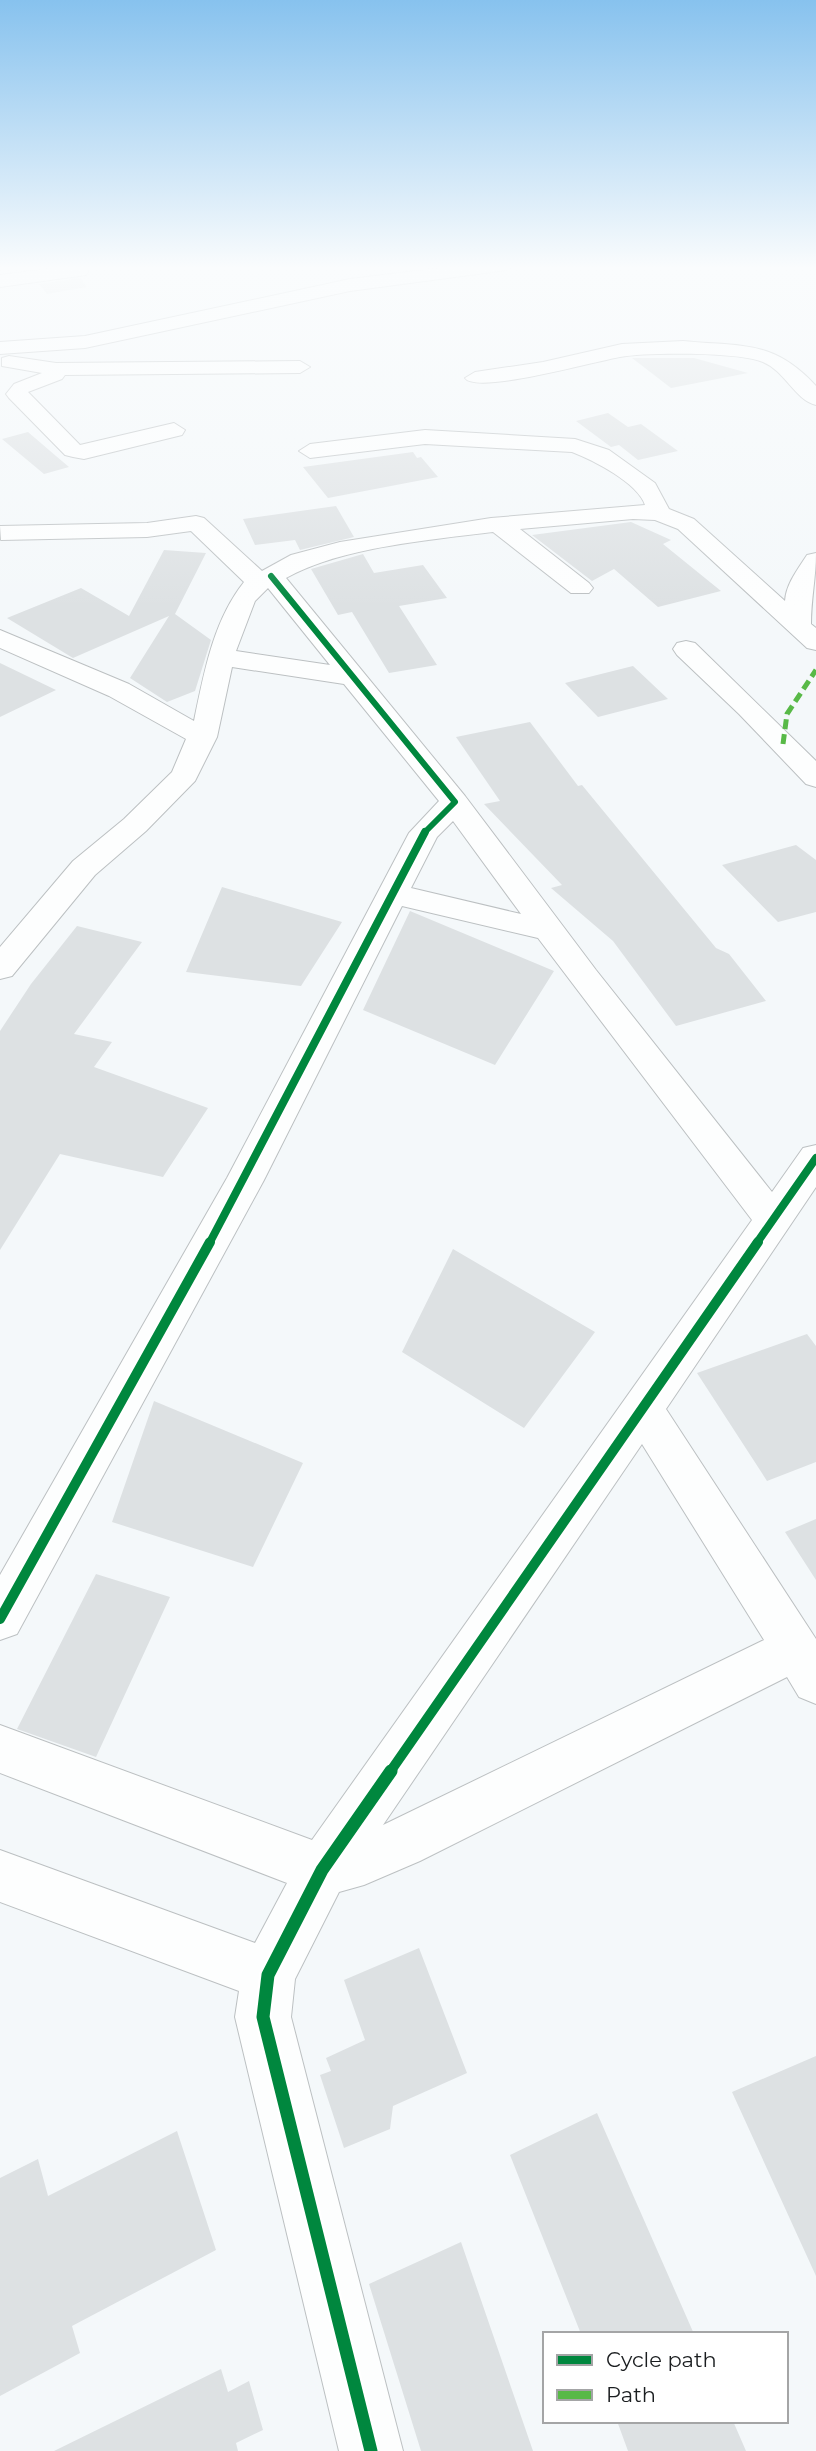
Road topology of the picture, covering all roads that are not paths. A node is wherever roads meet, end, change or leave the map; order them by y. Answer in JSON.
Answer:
{"nodes":[{"id":1,"x":44,"y":379,"type":"edge"},
{"id":2,"x":798,"y":379,"type":"edge"},
{"id":3,"x":816,"y":399,"type":"edge"},
{"id":4,"x":174,"y":430,"type":"dead end"},
{"id":5,"x":310,"y":451,"type":"dead end"},
{"id":6,"x":659,"y":513,"type":"junction"},
{"id":7,"x":499,"y":525,"type":"junction"},
{"id":8,"x":1,"y":533,"type":"edge"},
{"id":9,"x":816,"y":560,"type":"edge"},
{"id":10,"x":266,"y":579,"type":"junction"},
{"id":11,"x":580,"y":588,"type":"dead end"},
{"id":12,"x":798,"y":624,"type":"junction"},
{"id":13,"x":0,"y":638,"type":"edge"},
{"id":14,"x":816,"y":642,"type":"edge"},
{"id":15,"x":686,"y":649,"type":"dead end"},
{"id":16,"x":221,"y":657,"type":"junction"},
{"id":17,"x":354,"y":677,"type":"junction"},
{"id":18,"x":203,"y":737,"type":"junction"},
{"id":19,"x":816,"y":778,"type":"edge"},
{"id":20,"x":455,"y":802,"type":"junction"},
{"id":21,"x":393,"y":894,"type":"junction"},
{"id":22,"x":0,"y":916,"type":"edge"},
{"id":23,"x":550,"y":931,"type":"junction"},
{"id":24,"x":8,"y":957,"type":"edge"},
{"id":25,"x":816,"y":1158,"type":"edge"},
{"id":26,"x":775,"y":1221,"type":"junction"},
{"id":27,"x":641,"y":1406,"type":"junction"},
{"id":28,"x":0,"y":1619,"type":"edge"},
{"id":29,"x":805,"y":1665,"type":"edge"},
{"id":30,"x":0,"y":1749,"type":"edge"},
{"id":31,"x":322,"y":1870,"type":"junction"},
{"id":32,"x":0,"y":1876,"type":"edge"},
{"id":33,"x":268,"y":1975,"type":"junction"},
{"id":34,"x":371,"y":2451,"type":"edge"}],
"edges":[{"from":1,"to":4,"type":"street"},
{"from":2,"to":3,"type":"street"},
{"from":5,"to":6,"type":"street"},
{"from":6,"to":7,"type":"street"},
{"from":6,"to":12,"type":"street"},
{"from":7,"to":10,"type":"street"},
{"from":7,"to":11,"type":"street"},
{"from":8,"to":10,"type":"street"},
{"from":9,"to":12,"type":"street"},
{"from":10,"to":16,"type":"street"},
{"from":10,"to":17,"type":"street"},
{"from":12,"to":14,"type":"street"},
{"from":13,"to":18,"type":"street"},
{"from":15,"to":19,"type":"street"},
{"from":16,"to":17,"type":"street"},
{"from":16,"to":18,"type":"street"},
{"from":17,"to":20,"type":"street"},
{"from":18,"to":24,"type":"street"},
{"from":20,"to":21,"type":"street"},
{"from":20,"to":23,"type":"street"},
{"from":21,"to":23,"type":"street"},
{"from":21,"to":28,"type":"street"},
{"from":22,"to":24,"type":"street"},
{"from":23,"to":26,"type":"street"},
{"from":25,"to":26,"type":"street"},
{"from":26,"to":27,"type":"street"},
{"from":27,"to":29,"type":"street"},
{"from":27,"to":31,"type":"street"},
{"from":29,"to":31,"type":"street"},
{"from":30,"to":31,"type":"street"},
{"from":31,"to":33,"type":"street"},
{"from":32,"to":33,"type":"street"},
{"from":33,"to":34,"type":"street"}]}
